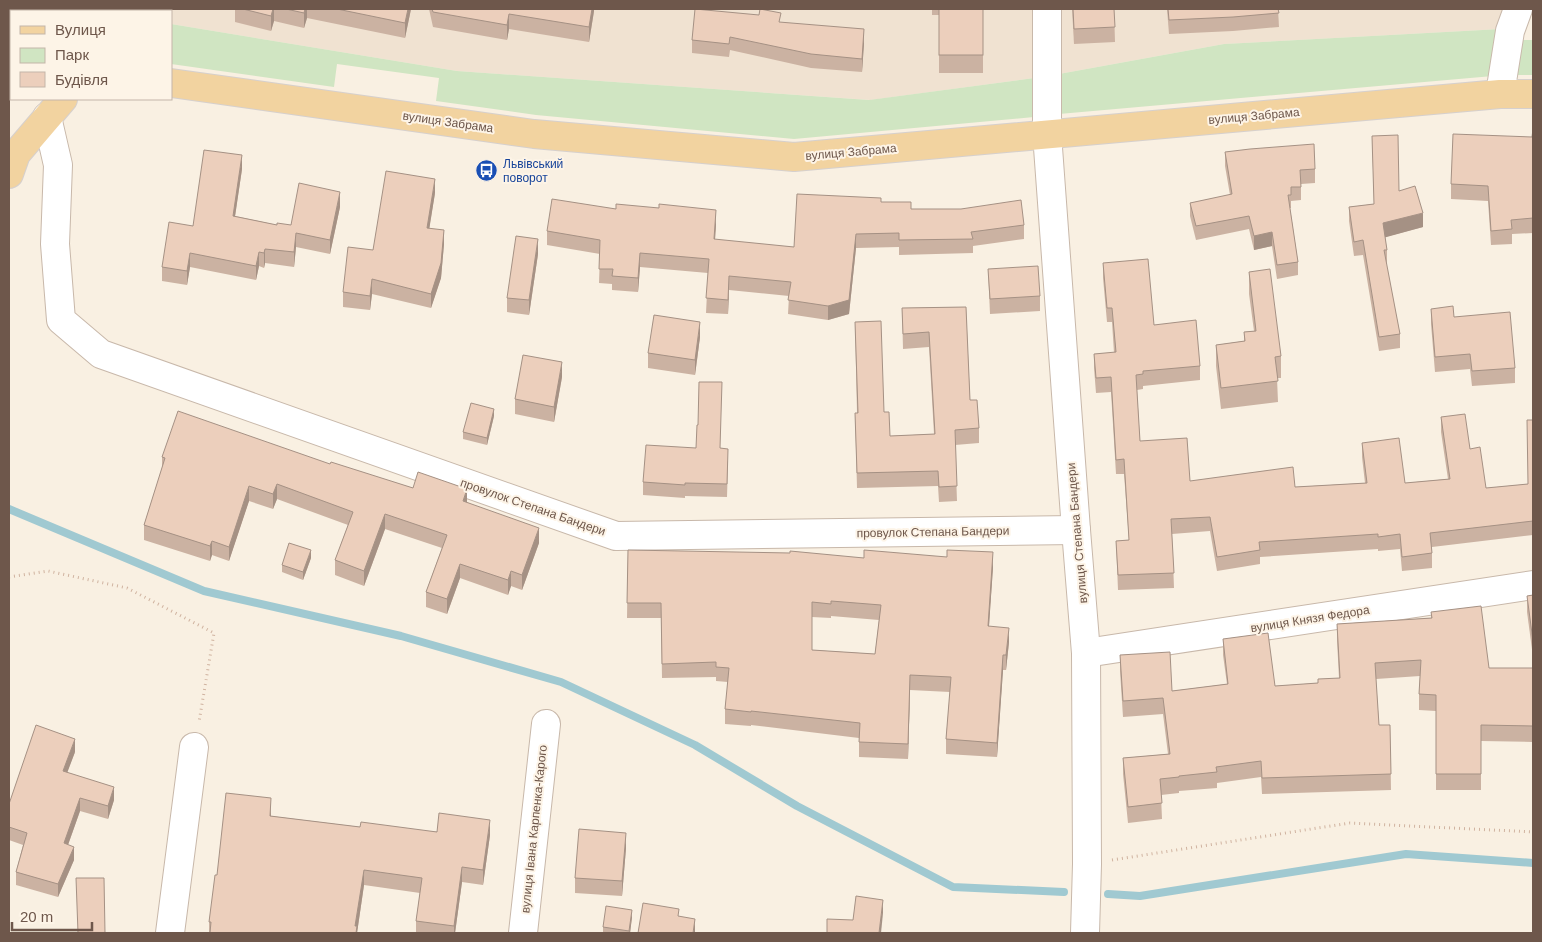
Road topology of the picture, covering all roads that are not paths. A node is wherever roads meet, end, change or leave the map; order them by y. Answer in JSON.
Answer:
{"nodes":[{"id":1,"x":1047,"y":9,"type":"edge"},
{"id":2,"x":1520,"y":24,"type":"edge"},
{"id":3,"x":172,"y":82,"type":"edge"},
{"id":4,"x":1500,"y":94,"type":"junction"},
{"id":5,"x":1533,"y":94,"type":"edge"},
{"id":6,"x":55,"y":108,"type":"edge"},
{"id":7,"x":1047,"y":134,"type":"junction"},
{"id":8,"x":9,"y":174,"type":"edge"},
{"id":9,"x":1076,"y":530,"type":"junction"},
{"id":10,"x":1533,"y":586,"type":"edge"},
{"id":11,"x":1086,"y":653,"type":"junction"},
{"id":12,"x":546,"y":724,"type":"dead end"},
{"id":13,"x":194,"y":747,"type":"road end"},
{"id":14,"x":170,"y":933,"type":"edge"},
{"id":15,"x":523,"y":933,"type":"edge"},
{"id":16,"x":1085,"y":933,"type":"edge"}],
"edges":[{"from":1,"to":7,"type":"street","name":"вулиця Степана Бандери"},
{"from":2,"to":4,"type":"street"},
{"from":3,"to":7,"type":"main road","name":"вулиця Забрама"},
{"from":4,"to":5,"type":"main road","name":"вулиця Забрама"},
{"from":4,"to":7,"type":"main road","name":"вулиця Забрама"},
{"from":6,"to":8,"type":"main road"},
{"from":6,"to":9,"type":"street","name":"провулок Степана Бандери"},
{"from":7,"to":9,"type":"street","name":"вулиця Степана Бандери"},
{"from":9,"to":11,"type":"street","name":"вулиця Степана Бандери"},
{"from":10,"to":11,"type":"street","name":"вулиця Князя Федора"},
{"from":11,"to":16,"type":"street","name":"вулиця Степана Бандери"},
{"from":12,"to":15,"type":"street","name":"вулиця Івана Карпенка-Карого"},
{"from":13,"to":14,"type":"street"}]}
